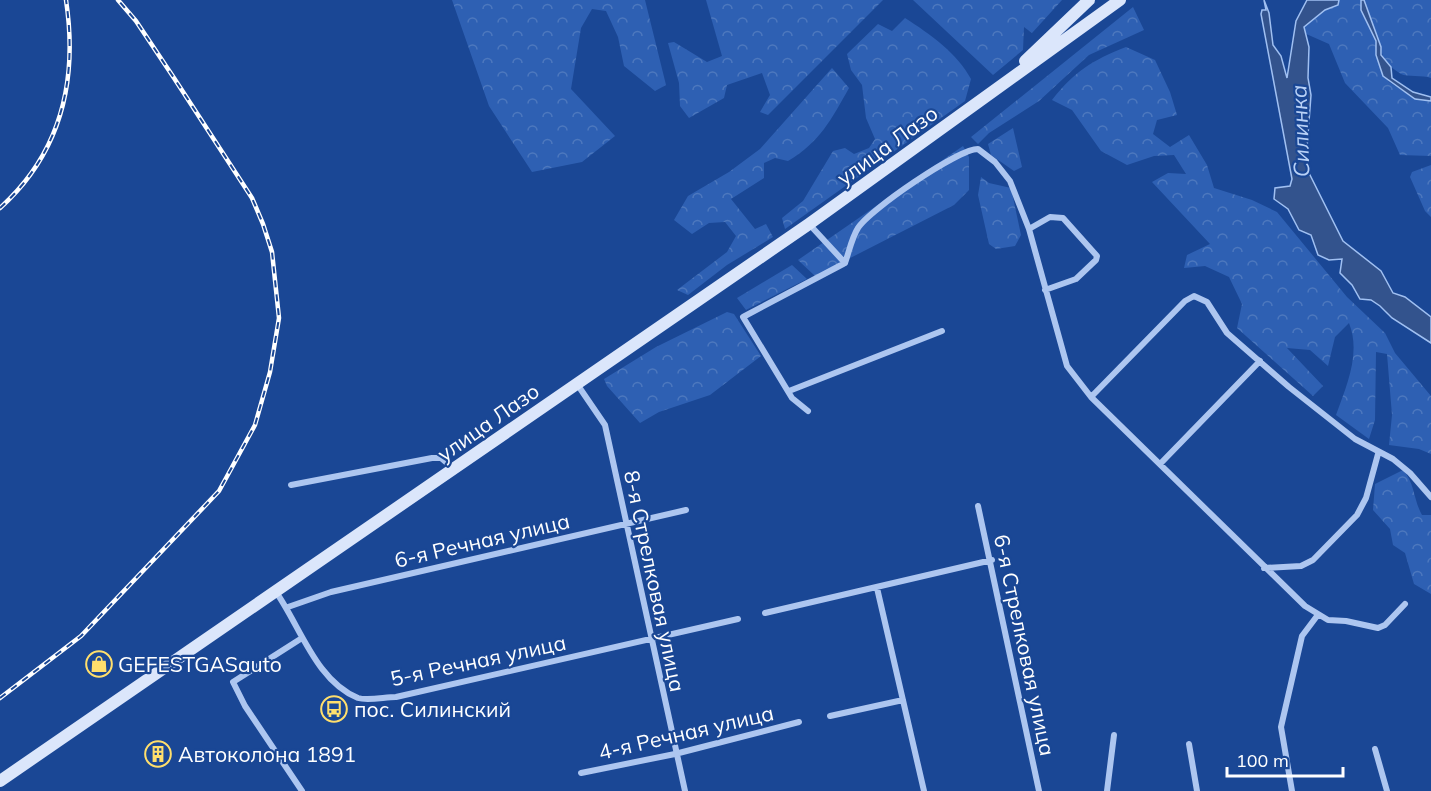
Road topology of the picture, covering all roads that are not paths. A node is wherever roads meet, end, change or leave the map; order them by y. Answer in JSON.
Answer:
{"nodes":[{"id":1,"x":1089,"y":0,"type":"edge"},
{"id":2,"x":1120,"y":0,"type":"edge"},
{"id":3,"x":994,"y":90,"type":"junction"},
{"id":4,"x":809,"y":224,"type":"junction"},
{"id":5,"x":1029,"y":229,"type":"junction"},
{"id":6,"x":845,"y":263,"type":"junction"},
{"id":7,"x":1045,"y":290,"type":"junction"},
{"id":8,"x":942,"y":331,"type":"dead end"},
{"id":9,"x":1260,"y":361,"type":"junction"},
{"id":10,"x":577,"y":384,"type":"junction"},
{"id":11,"x":789,"y":391,"type":"junction"},
{"id":12,"x":1091,"y":397,"type":"junction"},
{"id":13,"x":808,"y":411,"type":"dead end"},
{"id":14,"x":1378,"y":454,"type":"junction"},
{"id":15,"x":1161,"y":464,"type":"junction"},
{"id":16,"x":454,"y":469,"type":"junction"},
{"id":17,"x":291,"y":485,"type":"dead end"},
{"id":18,"x":1431,"y":496,"type":"edge"},
{"id":19,"x":978,"y":506,"type":"dead end"},
{"id":20,"x":686,"y":510,"type":"dead end"},
{"id":21,"x":626,"y":523,"type":"junction"},
{"id":22,"x":992,"y":560,"type":"junction"},
{"id":23,"x":1264,"y":568,"type":"junction"},
{"id":24,"x":877,"y":588,"type":"junction"},
{"id":25,"x":276,"y":592,"type":"junction"},
{"id":26,"x":1406,"y":604,"type":"dead end"},
{"id":27,"x":288,"y":607,"type":"junction"},
{"id":28,"x":765,"y":613,"type":"dead end"},
{"id":29,"x":1317,"y":616,"type":"junction"},
{"id":30,"x":738,"y":620,"type":"dead end"},
{"id":31,"x":302,"y":638,"type":"junction"},
{"id":32,"x":650,"y":639,"type":"junction"},
{"id":33,"x":903,"y":700,"type":"junction"},
{"id":34,"x":830,"y":716,"type":"dead end"},
{"id":35,"x":799,"y":722,"type":"dead end"},
{"id":36,"x":1114,"y":735,"type":"dead end"},
{"id":37,"x":1189,"y":744,"type":"dead end"},
{"id":38,"x":1375,"y":749,"type":"dead end"},
{"id":39,"x":675,"y":754,"type":"junction"},
{"id":40,"x":581,"y":773,"type":"dead end"},
{"id":41,"x":0,"y":782,"type":"edge"},
{"id":42,"x":302,"y":791,"type":"edge"},
{"id":43,"x":685,"y":791,"type":"edge"},
{"id":44,"x":924,"y":791,"type":"edge"},
{"id":45,"x":1039,"y":791,"type":"edge"},
{"id":46,"x":1107,"y":791,"type":"edge"},
{"id":47,"x":1197,"y":791,"type":"edge"},
{"id":48,"x":1292,"y":791,"type":"edge"},
{"id":49,"x":1387,"y":791,"type":"edge"}],
"edges":[{"from":1,"to":3,"type":"main road","name":"улица Лазо"},
{"from":2,"to":3,"type":"main road","name":"улица Лазо"},
{"from":3,"to":4,"type":"main road","name":"улица Лазо"},
{"from":4,"to":6,"type":"street"},
{"from":4,"to":10,"type":"main road","name":"улица Лазо"},
{"from":5,"to":6,"type":"street"},
{"from":5,"to":7,"type":"street"},
{"from":5,"to":7,"type":"street"},
{"from":6,"to":11,"type":"street"},
{"from":7,"to":12,"type":"street"},
{"from":8,"to":11,"type":"street"},
{"from":9,"to":12,"type":"street"},
{"from":9,"to":14,"type":"street"},
{"from":9,"to":15,"type":"street"},
{"from":10,"to":16,"type":"main road","name":"улица Лазо"},
{"from":10,"to":21,"type":"street","name":"8-я Стрелковая улица"},
{"from":11,"to":13,"type":"street"},
{"from":12,"to":15,"type":"street"},
{"from":14,"to":18,"type":"street"},
{"from":14,"to":23,"type":"street"},
{"from":15,"to":23,"type":"street"},
{"from":16,"to":17,"type":"street"},
{"from":16,"to":25,"type":"main road","name":"улица Лазо"},
{"from":19,"to":22,"type":"street","name":"6-я Стрелковая улица"},
{"from":20,"to":21,"type":"street","name":"6-я Речная улица"},
{"from":21,"to":27,"type":"street","name":"6-я Речная улица"},
{"from":21,"to":32,"type":"street","name":"8-я Стрелковая улица"},
{"from":22,"to":24,"type":"street"},
{"from":22,"to":45,"type":"street","name":"6-я Стрелковая улица"},
{"from":23,"to":29,"type":"street"},
{"from":24,"to":28,"type":"street"},
{"from":24,"to":33,"type":"street"},
{"from":25,"to":27,"type":"street","name":"5-я Речная улица"},
{"from":25,"to":41,"type":"main road","name":"улица Лазо"},
{"from":26,"to":29,"type":"street"},
{"from":27,"to":31,"type":"street","name":"5-я Речная улица"},
{"from":29,"to":48,"type":"street"},
{"from":30,"to":32,"type":"street","name":"5-я Речная улица"},
{"from":31,"to":32,"type":"street","name":"5-я Речная улица"},
{"from":31,"to":42,"type":"street"},
{"from":32,"to":39,"type":"street","name":"8-я Стрелковая улица"},
{"from":33,"to":34,"type":"street"},
{"from":33,"to":44,"type":"street"},
{"from":35,"to":39,"type":"street","name":"4-я Речная улица"},
{"from":36,"to":46,"type":"street"},
{"from":37,"to":47,"type":"street"},
{"from":38,"to":49,"type":"street"},
{"from":39,"to":40,"type":"street","name":"4-я Речная улица"},
{"from":39,"to":43,"type":"street","name":"8-я Стрелковая улица"}]}
